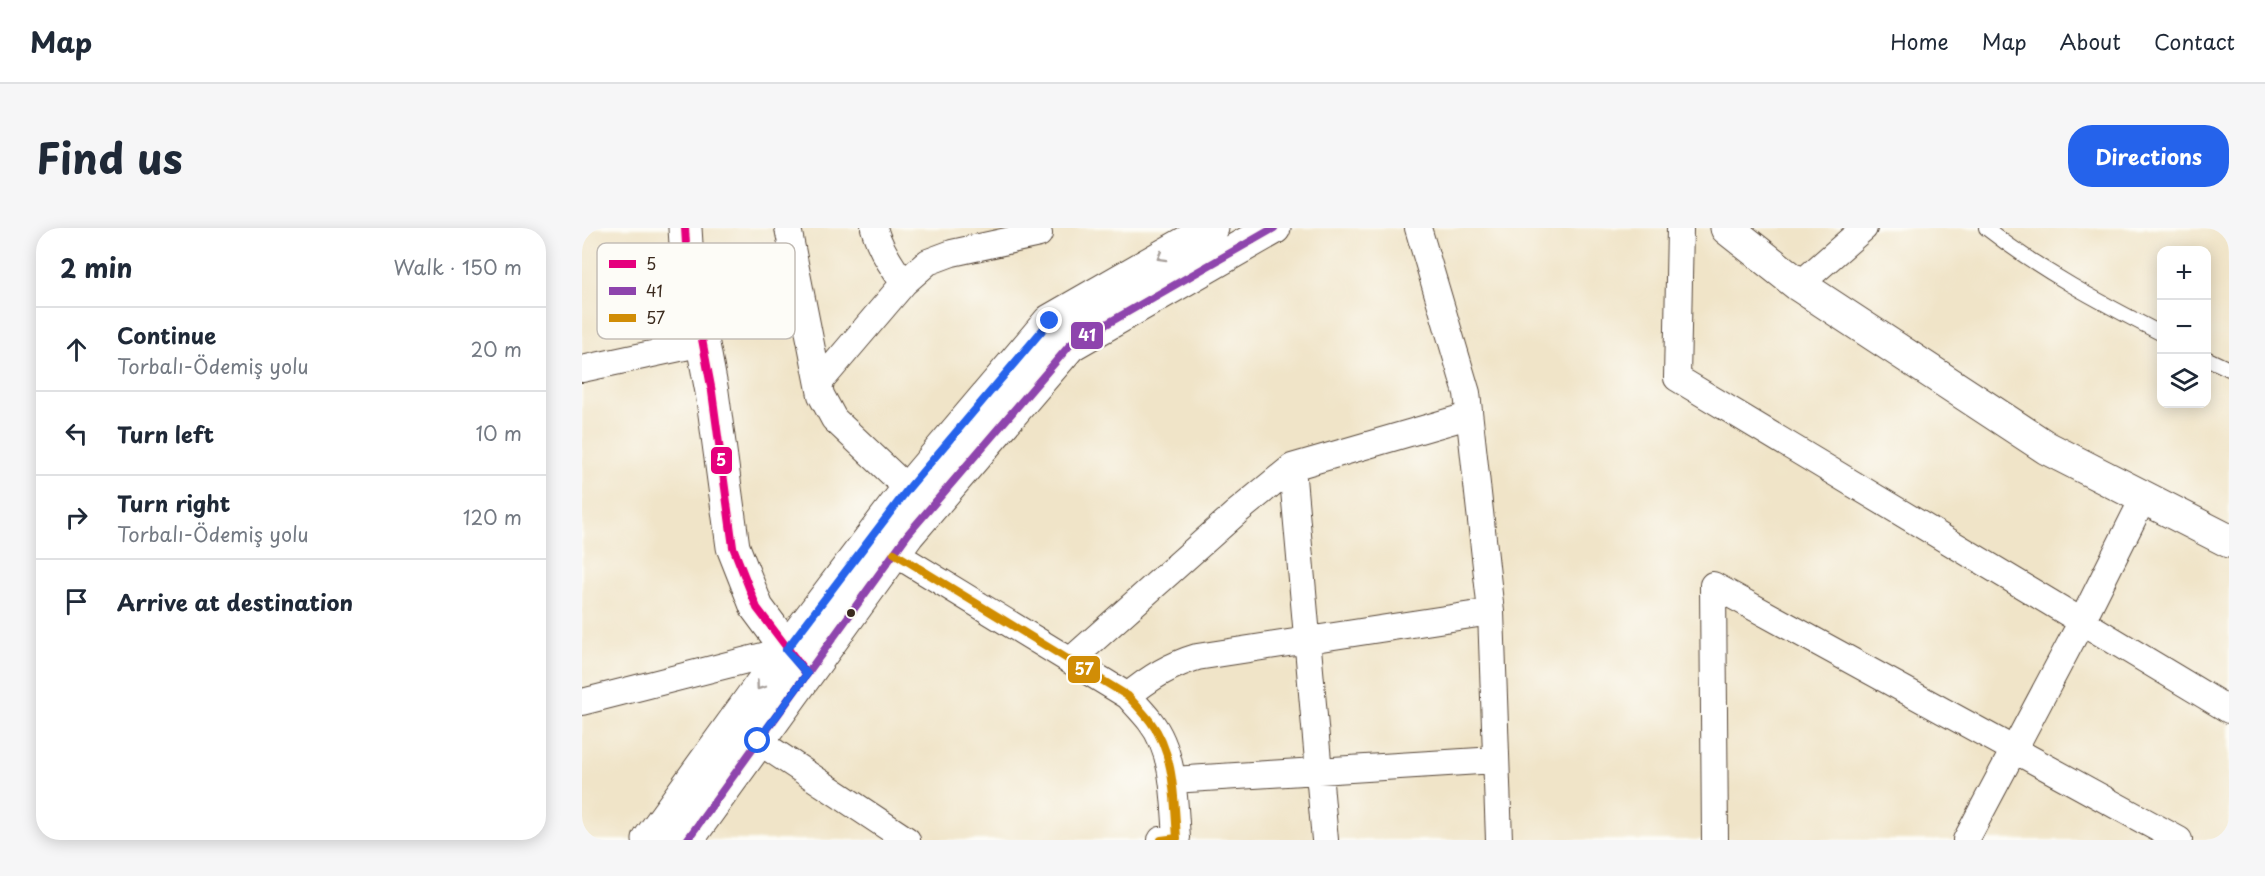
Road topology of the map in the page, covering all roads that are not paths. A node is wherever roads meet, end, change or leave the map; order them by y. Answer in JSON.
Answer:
{"nodes":[{"id":1,"x":685,"y":228,"type":"edge"},
{"id":2,"x":788,"y":228,"type":"edge"},
{"id":3,"x":874,"y":228,"type":"edge"},
{"id":4,"x":1212,"y":228,"type":"edge"},
{"id":5,"x":1274,"y":228,"type":"edge"},
{"id":6,"x":1418,"y":228,"type":"edge"},
{"id":7,"x":1680,"y":228,"type":"edge"},
{"id":8,"x":1727,"y":228,"type":"edge"},
{"id":9,"x":1864,"y":228,"type":"edge"},
{"id":10,"x":1986,"y":228,"type":"edge"},
{"id":11,"x":1039,"y":234,"type":"dead end"},
{"id":12,"x":686,"y":243,"type":"edge"},
{"id":13,"x":791,"y":243,"type":"edge"},
{"id":14,"x":795,"y":263,"type":"edge"},
{"id":15,"x":904,"y":283,"type":"junction"},
{"id":16,"x":1799,"y":285,"type":"junction"},
{"id":17,"x":2157,"y":331,"type":"edge"},
{"id":18,"x":702,"y":339,"type":"edge"},
{"id":19,"x":703,"y":343,"type":"junction"},
{"id":20,"x":2211,"y":360,"type":"edge"},
{"id":21,"x":582,"y":369,"type":"edge"},
{"id":22,"x":2229,"y":369,"type":"edge"},
{"id":23,"x":819,"y":383,"type":"junction"},
{"id":24,"x":1468,"y":416,"type":"junction"},
{"id":25,"x":1292,"y":467,"type":"junction"},
{"id":26,"x":908,"y":489,"type":"junction"},
{"id":27,"x":2144,"y":497,"type":"junction"},
{"id":28,"x":2229,"y":541,"type":"edge"},
{"id":29,"x":894,"y":553,"type":"junction"},
{"id":30,"x":1491,"y":612,"type":"junction"},
{"id":31,"x":2082,"y":621,"type":"junction"},
{"id":32,"x":1307,"y":639,"type":"junction"},
{"id":33,"x":1070,"y":661,"type":"junction"},
{"id":34,"x":796,"y":662,"type":"junction"},
{"id":35,"x":1128,"y":696,"type":"junction"},
{"id":36,"x":582,"y":702,"type":"edge"},
{"id":37,"x":2229,"y":710,"type":"edge"},
{"id":38,"x":758,"y":741,"type":"junction"},
{"id":39,"x":2014,"y":750,"type":"junction"},
{"id":40,"x":1496,"y":760,"type":"junction"},
{"id":41,"x":1319,"y":770,"type":"junction"},
{"id":42,"x":1172,"y":780,"type":"junction"},
{"id":43,"x":1172,"y":839,"type":"edge"},
{"id":44,"x":649,"y":840,"type":"edge"},
{"id":45,"x":687,"y":840,"type":"edge"},
{"id":46,"x":907,"y":840,"type":"edge"},
{"id":47,"x":1325,"y":840,"type":"edge"},
{"id":48,"x":1499,"y":840,"type":"edge"},
{"id":49,"x":1715,"y":840,"type":"edge"},
{"id":50,"x":1966,"y":840,"type":"edge"},
{"id":51,"x":2179,"y":840,"type":"edge"}],
"edges":[{"from":1,"to":12,"type":"main road"},
{"from":2,"to":13,"type":"street"},
{"from":3,"to":15,"type":"street"},
{"from":4,"to":26,"type":"main road","one_way":true},
{"from":5,"to":29,"type":"main road"},
{"from":6,"to":24,"type":"street"},
{"from":7,"to":31,"type":"street"},
{"from":8,"to":16,"type":"main road"},
{"from":9,"to":16,"type":"street"},
{"from":10,"to":17,"type":"lane"},
{"from":11,"to":15,"type":"street"},
{"from":14,"to":23,"type":"street"},
{"from":15,"to":23,"type":"street"},
{"from":16,"to":27,"type":"main road"},
{"from":18,"to":19,"type":"main road"},
{"from":19,"to":21,"type":"street"},
{"from":19,"to":34,"type":"main road"},
{"from":20,"to":22,"type":"lane"},
{"from":23,"to":26,"type":"street"},
{"from":24,"to":25,"type":"street"},
{"from":24,"to":30,"type":"street"},
{"from":25,"to":32,"type":"street"},
{"from":25,"to":33,"type":"street"},
{"from":26,"to":34,"type":"main road"},
{"from":27,"to":28,"type":"main road"},
{"from":27,"to":31,"type":"street"},
{"from":29,"to":33,"type":"street"},
{"from":29,"to":34,"type":"main road"},
{"from":30,"to":32,"type":"street"},
{"from":30,"to":40,"type":"street"},
{"from":31,"to":37,"type":"street"},
{"from":31,"to":39,"type":"street"},
{"from":32,"to":35,"type":"street"},
{"from":32,"to":41,"type":"street"},
{"from":33,"to":35,"type":"street"},
{"from":34,"to":36,"type":"street"},
{"from":34,"to":38,"type":"main road"},
{"from":34,"to":44,"type":"main road","one_way":true},
{"from":35,"to":42,"type":"street"},
{"from":38,"to":45,"type":"main road"},
{"from":38,"to":46,"type":"street"},
{"from":39,"to":49,"type":"street"},
{"from":39,"to":50,"type":"street"},
{"from":39,"to":51,"type":"street"},
{"from":40,"to":41,"type":"street"},
{"from":40,"to":48,"type":"street"},
{"from":41,"to":42,"type":"street"},
{"from":41,"to":47,"type":"street"},
{"from":42,"to":43,"type":"street"}]}
